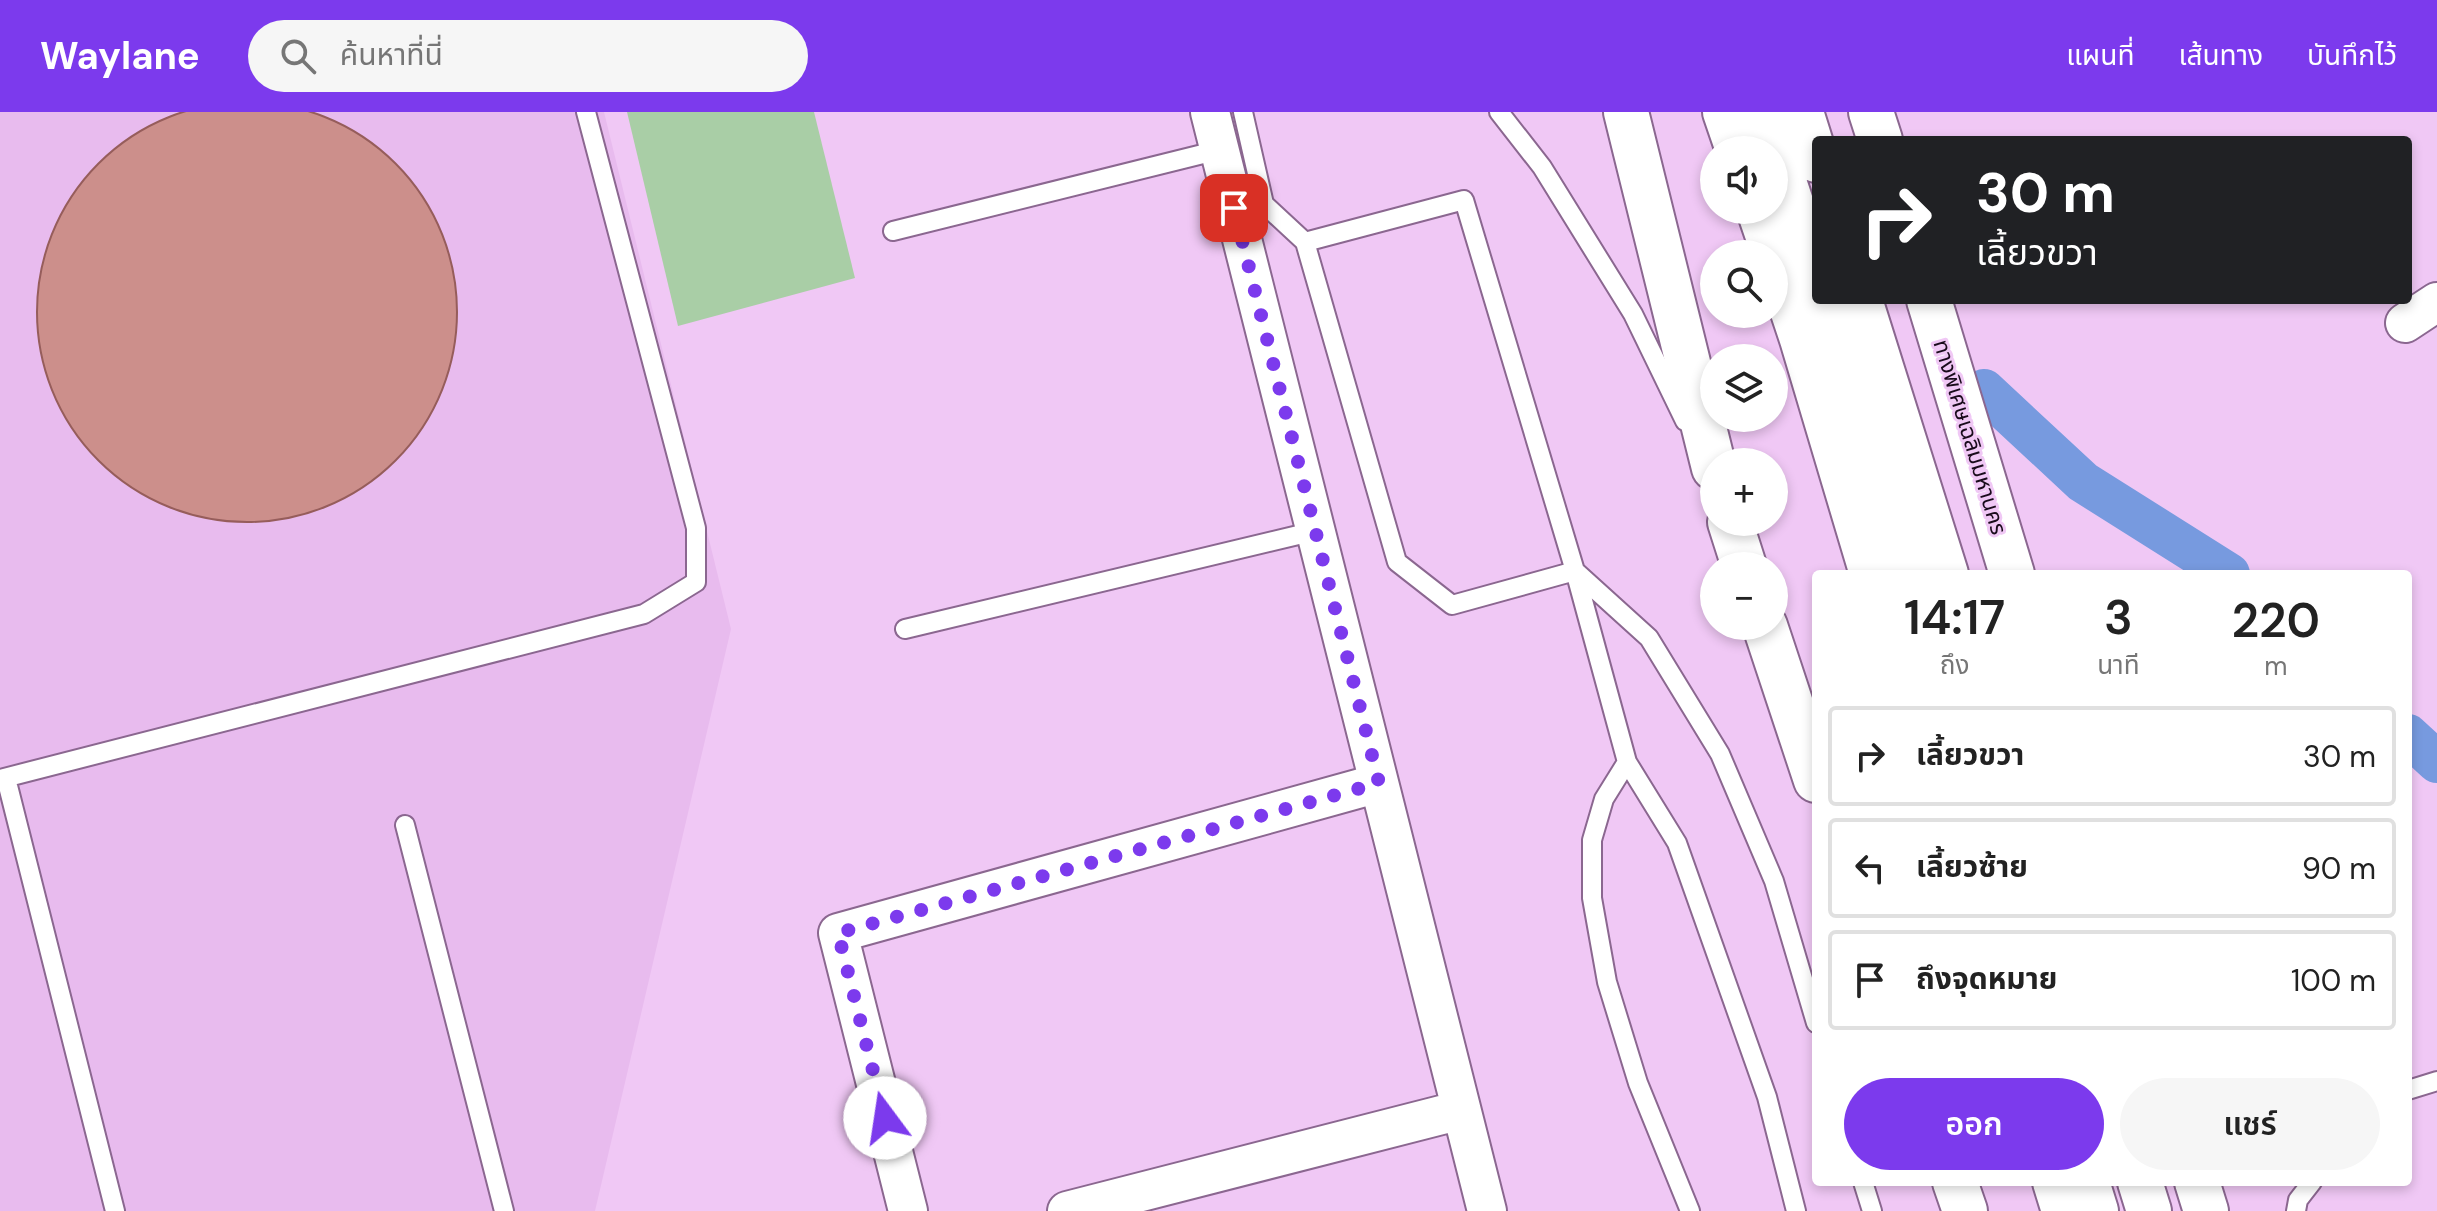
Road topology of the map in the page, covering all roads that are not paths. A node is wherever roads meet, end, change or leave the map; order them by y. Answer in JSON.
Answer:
{"nodes":[{"id":1,"x":586,"y":112,"type":"edge"},
{"id":2,"x":1210,"y":112,"type":"edge"},
{"id":3,"x":1243,"y":112,"type":"edge"},
{"id":4,"x":1499,"y":112,"type":"edge"},
{"id":5,"x":1626,"y":112,"type":"edge"},
{"id":6,"x":1725,"y":112,"type":"edge"},
{"id":7,"x":1761,"y":112,"type":"edge"},
{"id":8,"x":1801,"y":112,"type":"edge"},
{"id":9,"x":1871,"y":112,"type":"edge"},
{"id":10,"x":1733,"y":136,"type":"edge"},
{"id":11,"x":1879,"y":136,"type":"edge"},
{"id":12,"x":1812,"y":147,"type":"edge"},
{"id":13,"x":1219,"y":150,"type":"junction"},
{"id":14,"x":893,"y":231,"type":"dead end"},
{"id":15,"x":1305,"y":242,"type":"junction"},
{"id":16,"x":1812,"y":266,"type":"edge"},
{"id":17,"x":1788,"y":297,"type":"edge"},
{"id":18,"x":2437,"y":302,"type":"edge"},
{"id":19,"x":1824,"y":304,"type":"edge"},
{"id":20,"x":1861,"y":304,"type":"edge"},
{"id":21,"x":1930,"y":304,"type":"edge"},
{"id":22,"x":2405,"y":323,"type":"dead end"},
{"id":23,"x":1709,"y":448,"type":"edge"},
{"id":24,"x":1700,"y":452,"type":"edge"},
{"id":25,"x":1315,"y":531,"type":"junction"},
{"id":26,"x":1871,"y":570,"type":"edge"},
{"id":27,"x":1904,"y":570,"type":"edge"},
{"id":28,"x":1945,"y":570,"type":"edge"},
{"id":29,"x":2011,"y":570,"type":"edge"},
{"id":30,"x":1575,"y":571,"type":"junction"},
{"id":31,"x":905,"y":629,"type":"dead end"},
{"id":32,"x":1770,"y":640,"type":"edge"},
{"id":33,"x":1627,"y":762,"type":"junction"},
{"id":34,"x":1812,"y":768,"type":"edge"},
{"id":35,"x":3,"y":778,"type":"edge"},
{"id":36,"x":1379,"y":783,"type":"junction"},
{"id":37,"x":405,"y":825,"type":"dead end"},
{"id":38,"x":1812,"y":1009,"type":"edge"},
{"id":39,"x":2437,"y":1081,"type":"edge"},
{"id":40,"x":2412,"y":1089,"type":"edge"},
{"id":41,"x":1461,"y":1110,"type":"junction"},
{"id":42,"x":1864,"y":1186,"type":"edge"},
{"id":43,"x":1956,"y":1186,"type":"edge"},
{"id":44,"x":2056,"y":1186,"type":"edge"},
{"id":45,"x":2088,"y":1186,"type":"edge"},
{"id":46,"x":2141,"y":1186,"type":"edge"},
{"id":47,"x":2198,"y":1186,"type":"edge"},
{"id":48,"x":2309,"y":1186,"type":"edge"},
{"id":49,"x":115,"y":1211,"type":"edge"},
{"id":50,"x":504,"y":1211,"type":"edge"},
{"id":51,"x":908,"y":1211,"type":"edge"},
{"id":52,"x":1067,"y":1211,"type":"edge"},
{"id":53,"x":1487,"y":1211,"type":"edge"},
{"id":54,"x":1690,"y":1211,"type":"edge"},
{"id":55,"x":1796,"y":1211,"type":"edge"},
{"id":56,"x":1872,"y":1211,"type":"edge"},
{"id":57,"x":1965,"y":1211,"type":"edge"},
{"id":58,"x":2064,"y":1211,"type":"edge"},
{"id":59,"x":2096,"y":1211,"type":"edge"},
{"id":60,"x":2149,"y":1211,"type":"edge"},
{"id":61,"x":2206,"y":1211,"type":"edge"},
{"id":62,"x":2296,"y":1211,"type":"edge"}],
"edges":[{"from":1,"to":35,"type":"lane"},
{"from":2,"to":13,"type":"street"},
{"from":3,"to":15,"type":"lane"},
{"from":4,"to":24,"type":"lane"},
{"from":5,"to":23,"type":"highway"},
{"from":6,"to":10,"type":"highway"},
{"from":7,"to":16,"type":"highway"},
{"from":8,"to":12,"type":"highway"},
{"from":9,"to":11,"type":"highway"},
{"from":13,"to":14,"type":"lane"},
{"from":13,"to":25,"type":"street"},
{"from":15,"to":30,"type":"lane"},
{"from":15,"to":30,"type":"lane"},
{"from":17,"to":26,"type":"highway"},
{"from":18,"to":22,"type":"street"},
{"from":19,"to":27,"type":"highway"},
{"from":20,"to":28,"type":"highway"},
{"from":21,"to":29,"type":"highway","name":"ทางพิเศษเฉลิมมหานคร"},
{"from":25,"to":31,"type":"lane"},
{"from":25,"to":36,"type":"street"},
{"from":30,"to":33,"type":"lane"},
{"from":30,"to":38,"type":"lane"},
{"from":32,"to":34,"type":"highway"},
{"from":33,"to":54,"type":"lane"},
{"from":33,"to":55,"type":"lane"},
{"from":35,"to":49,"type":"lane"},
{"from":36,"to":41,"type":"street"},
{"from":36,"to":51,"type":"street"},
{"from":37,"to":50,"type":"lane"},
{"from":39,"to":40,"type":"lane"},
{"from":41,"to":52,"type":"street"},
{"from":41,"to":53,"type":"street"},
{"from":42,"to":56,"type":"lane"},
{"from":43,"to":57,"type":"highway"},
{"from":44,"to":58,"type":"highway"},
{"from":45,"to":59,"type":"highway"},
{"from":46,"to":60,"type":"highway"},
{"from":47,"to":61,"type":"highway"},
{"from":48,"to":62,"type":"lane"}]}
